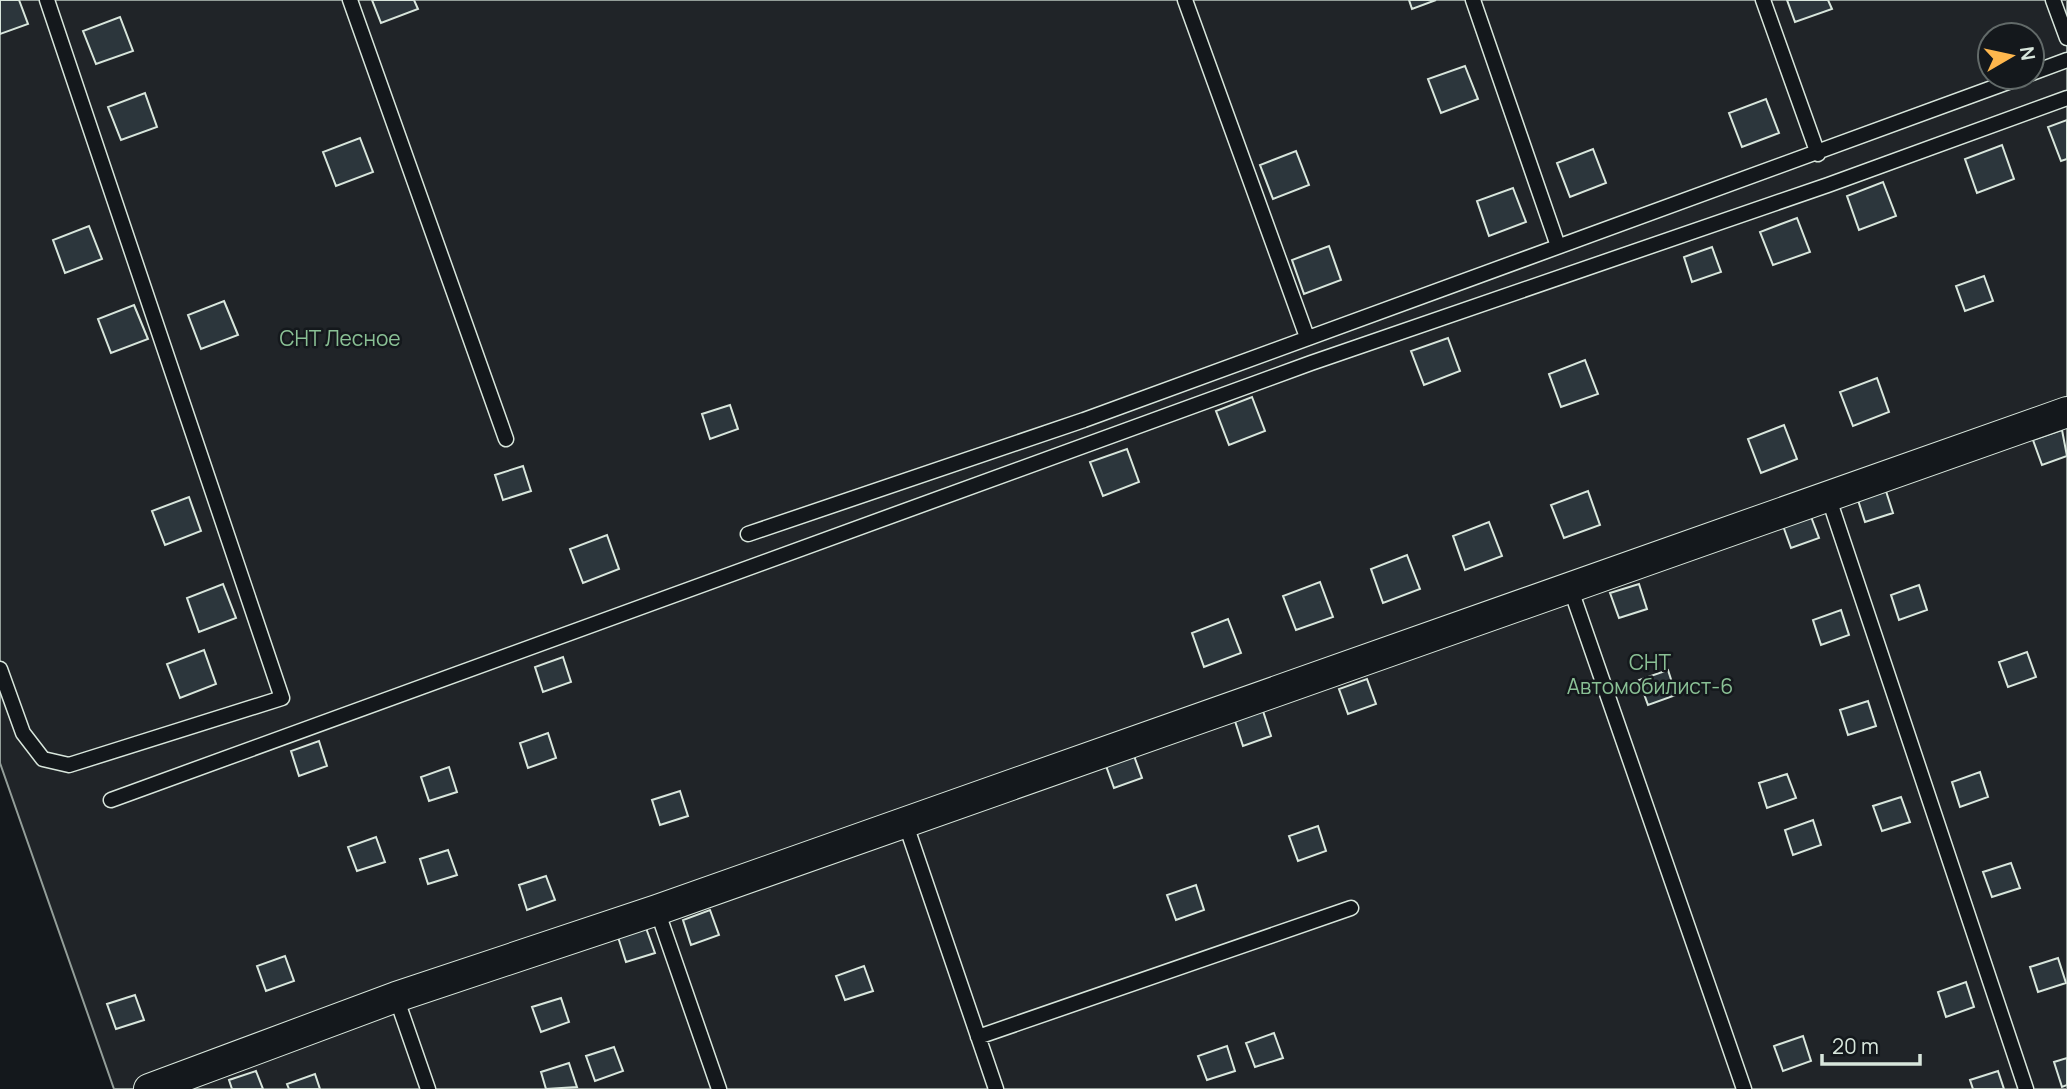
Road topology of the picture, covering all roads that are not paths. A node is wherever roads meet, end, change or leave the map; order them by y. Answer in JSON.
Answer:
{"nodes":[{"id":1,"x":47,"y":0,"type":"edge"},
{"id":2,"x":350,"y":0,"type":"edge"},
{"id":3,"x":1185,"y":0,"type":"edge"},
{"id":4,"x":1473,"y":0,"type":"edge"},
{"id":5,"x":1763,"y":0,"type":"edge"},
{"id":6,"x":2053,"y":0,"type":"edge"},
{"id":7,"x":2067,"y":38,"type":"edge"},
{"id":8,"x":2067,"y":60,"type":"edge"},
{"id":9,"x":2046,"y":68,"type":"edge"},
{"id":10,"x":1985,"y":91,"type":"edge"},
{"id":11,"x":2067,"y":98,"type":"edge"},
{"id":12,"x":1818,"y":154,"type":"junction"},
{"id":13,"x":1558,"y":246,"type":"junction"},
{"id":14,"x":1307,"y":337,"type":"junction"},
{"id":15,"x":2067,"y":412,"type":"edge"},
{"id":16,"x":506,"y":439,"type":"dead end"},
{"id":17,"x":1828,"y":496,"type":"junction"},
{"id":18,"x":748,"y":534,"type":"dead end"},
{"id":19,"x":1570,"y":587,"type":"junction"},
{"id":20,"x":0,"y":669,"type":"edge"},
{"id":21,"x":111,"y":800,"type":"dead end"},
{"id":22,"x":905,"y":822,"type":"junction"},
{"id":23,"x":1351,"y":908,"type":"dead end"},
{"id":24,"x":657,"y":910,"type":"junction"},
{"id":25,"x":396,"y":997,"type":"junction"},
{"id":26,"x":978,"y":1037,"type":"junction"},
{"id":27,"x":149,"y":1089,"type":"edge"},
{"id":28,"x":428,"y":1089,"type":"edge"},
{"id":29,"x":719,"y":1089,"type":"edge"},
{"id":30,"x":996,"y":1089,"type":"edge"},
{"id":31,"x":1744,"y":1089,"type":"edge"},
{"id":32,"x":2026,"y":1089,"type":"edge"}],
"edges":[{"from":1,"to":20,"type":"lane"},
{"from":2,"to":16,"type":"lane"},
{"from":3,"to":14,"type":"lane"},
{"from":4,"to":13,"type":"lane"},
{"from":5,"to":12,"type":"lane"},
{"from":6,"to":7,"type":"lane"},
{"from":8,"to":9,"type":"lane"},
{"from":10,"to":12,"type":"lane"},
{"from":11,"to":21,"type":"lane"},
{"from":12,"to":13,"type":"lane"},
{"from":13,"to":14,"type":"lane"},
{"from":14,"to":18,"type":"lane"},
{"from":15,"to":17,"type":"street"},
{"from":17,"to":19,"type":"street"},
{"from":17,"to":32,"type":"lane"},
{"from":19,"to":22,"type":"street"},
{"from":19,"to":31,"type":"lane"},
{"from":22,"to":24,"type":"street"},
{"from":22,"to":26,"type":"lane"},
{"from":23,"to":26,"type":"lane"},
{"from":24,"to":25,"type":"street"},
{"from":24,"to":29,"type":"lane"},
{"from":25,"to":27,"type":"street"},
{"from":25,"to":28,"type":"lane"},
{"from":26,"to":30,"type":"lane"}]}
